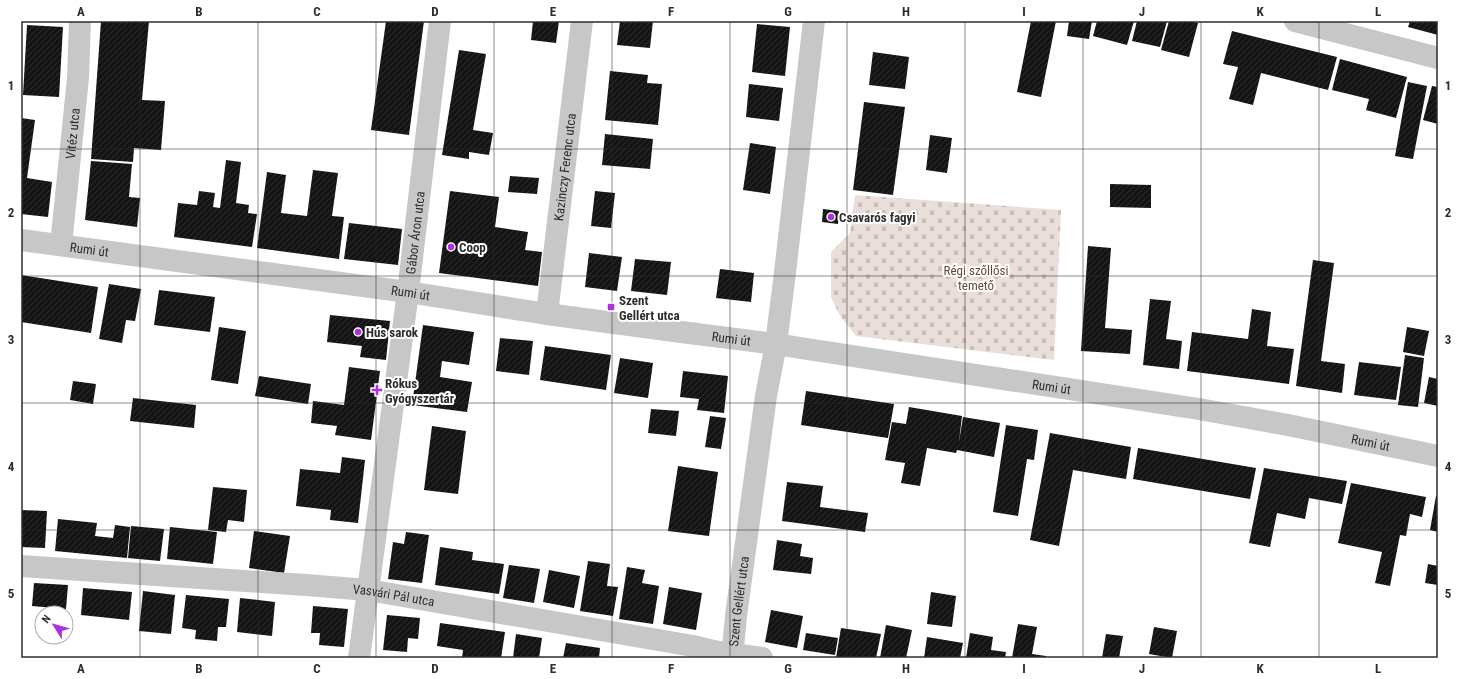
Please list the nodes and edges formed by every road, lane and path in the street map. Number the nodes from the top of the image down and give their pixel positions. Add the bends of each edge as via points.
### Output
1 (80, 21) edge
2 (440, 21) edge
3 (582, 21) edge
4 (814, 21) edge
5 (1295, 21) edge
6 (1438, 58) edge
7 (21, 240) edge
8 (61, 245) junction
9 (408, 292) junction
10 (547, 314) junction
11 (776, 344) junction
12 (1438, 456) edge
13 (21, 566) edge
14 (368, 590) junction
15 (733, 656) edge
16 (359, 658) edge
17 (762, 658) edge

1 - 8 street, Vitéz utca via 78,78
2 - 9 street, Gábor Áron utca
3 - 10 street, Kazinczy Ferenc utca
4 - 11 street, Szent Gellért utca
5 - 6 street
7 - 8 street, Rumi út
8 - 9 street, Rumi út
9 - 10 street, Rumi út
9 - 14 street, Gábor Áron utca
10 - 11 street, Rumi út
11 - 12 street, Rumi út via 1199,409
11 - 15 street, Szent Gellért utca via 766,396 736,616
13 - 14 street, Vasvári Pál utca
14 - 15 street, Vasvári Pál utca
14 - 16 street, Gábor Áron utca
15 - 17 street, Vasvári Pál utca

